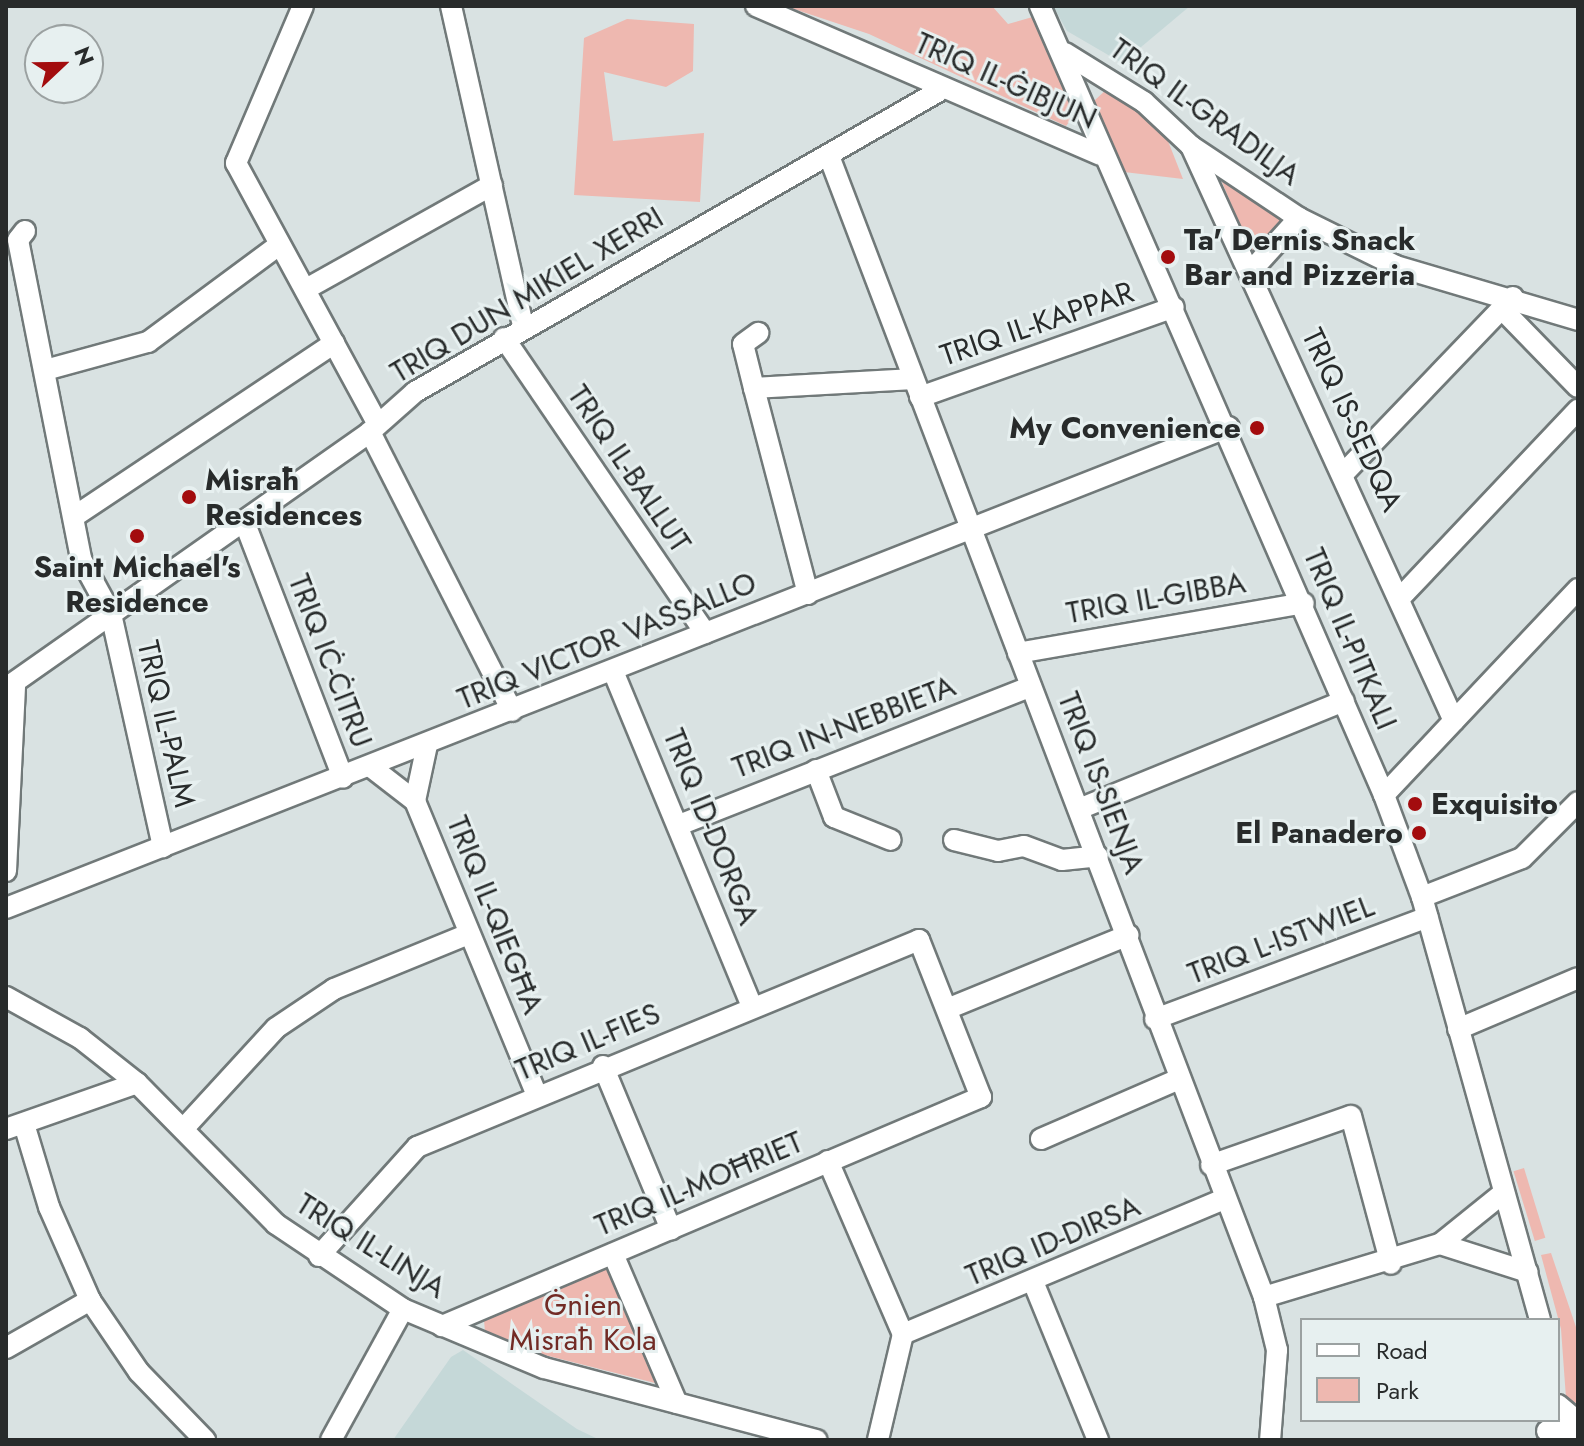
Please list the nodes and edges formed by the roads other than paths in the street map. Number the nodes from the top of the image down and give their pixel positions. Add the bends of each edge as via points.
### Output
1 (303, 6) edge
2 (451, 6) edge
3 (756, 6) edge
4 (1040, 6) edge
5 (1065, 53) junction
6 (939, 91) junction
7 (1191, 146) junction
8 (1100, 155) junction
9 (829, 156) junction
10 (492, 185) junction
11 (1299, 218) junction
12 (25, 231) dead end
13 (279, 245) junction
14 (1250, 272) junction
15 (306, 289) junction
16 (1508, 304) junction
17 (1174, 307) junction
18 (1578, 320) edge
19 (523, 325) junction
20 (758, 333) dead end
21 (504, 338) junction
22 (334, 343) junction
23 (49, 369) junction
24 (1578, 387) edge
25 (754, 388) junction
26 (916, 388) junction
27 (1578, 410) edge
28 (1229, 427) junction
29 (374, 428) junction
30 (1344, 473) junction
31 (78, 514) junction
32 (244, 521) junction
33 (969, 530) junction
34 (1578, 589) edge
35 (808, 594) junction
36 (1400, 598) junction
37 (1304, 603) junction
38 (111, 614) junction
39 (705, 633) junction
40 (1018, 653) junction
41 (613, 671) junction
42 (10, 686) edge
43 (1031, 686) junction
44 (1344, 701) junction
45 (512, 711) junction
46 (1454, 721) junction
47 (427, 745) junction
48 (371, 767) junction
49 (816, 770) junction
50 (343, 778) junction
51 (1384, 795) junction
52 (415, 801) junction
53 (1578, 802) edge
54 (1079, 809) junction
55 (679, 825) junction
56 (891, 840) dead end
57 (954, 840) dead end
58 (163, 847) junction
59 (1098, 856) junction
60 (6, 871) edge
61 (1422, 897) junction
62 (6, 908) edge
63 (1428, 917) junction
64 (469, 934) junction
65 (1128, 935) junction
66 (1578, 978) edge
67 (6, 997) edge
68 (752, 1007) junction
69 (947, 1009) junction
70 (1155, 1019) junction
71 (1458, 1029) junction
72 (603, 1066) junction
73 (1177, 1080) junction
74 (137, 1083) junction
75 (537, 1095) junction
76 (15, 1126) edge
77 (185, 1127) junction
78 (1041, 1139) dead end
79 (828, 1161) junction
80 (1211, 1165) junction
81 (1502, 1194) junction
82 (1224, 1199) junction
83 (671, 1229) junction
84 (1440, 1244) junction
85 (613, 1254) junction
86 (319, 1256) junction
87 (1391, 1264) junction
88 (1528, 1272) junction
89 (1034, 1284) junction
90 (1264, 1297) junction
91 (90, 1300) junction
92 (403, 1309) junction
93 (1540, 1318) edge
94 (442, 1326) junction
95 (903, 1334) junction
96 (6, 1348) edge
97 (677, 1403) junction
98 (1560, 1407) edge
99 (1578, 1422) edge
100 (1578, 1428) edge
101 (1547, 1430) edge
102 (205, 1440) edge
103 (331, 1440) edge
104 (817, 1440) edge
105 (878, 1440) edge
106 (1098, 1440) edge
107 (1270, 1440) edge

1 - 13 street via 236,163
2 - 10 street
3 - 6 street, TRIQ IL-ĠIBJUN via 865,48
4 - 5 street, TRIQ IL-PITKALI
5 - 7 street, TRIQ IL-GRADILJA via 1144,102
5 - 8 street, TRIQ IL-PITKALI
6 - 8 street, TRIQ IL-ĠIBJUN
6 - 9 street, TRIQ DUN MIKIEL XERRI
7 - 11 street, TRIQ IL-GRADILJA
7 - 14 street, TRIQ IS-SEDQA
8 - 17 street, TRIQ IL-PITKALI
9 - 19 street, TRIQ DUN MIKIEL XERRI
9 - 26 street, TRIQ IS-SIENJA
10 - 15 street
10 - 19 street
11 - 14 street
11 - 16 street, TRIQ IL-GRADILJA via 1396,266
12 - 23 street, TRIQ IL-PALM via 18,240
13 - 15 street
13 - 23 street via 148,342
14 - 30 street, TRIQ IS-SEDQA
15 - 22 street
16 - 18 street, TRIQ IL-GRADILJA
16 - 24 street
16 - 30 street
17 - 26 street, TRIQ IL-KAPPAR
17 - 28 street, TRIQ IL-PITKALI
19 - 21 street, TRIQ DUN MIKIEL XERRI
20 - 25 street via 743,344
21 - 29 street, TRIQ DUN MIKIEL XERRI via 415,392
21 - 39 street, TRIQ IL-BALLUT
22 - 29 street
22 - 31 street
23 - 31 street, TRIQ IL-PALM
25 - 26 street, TRIQ IL-KAPPAR
25 - 35 street
26 - 33 street, TRIQ IS-SIENJA
27 - 36 street
28 - 33 street, TRIQ VICTOR VASSALLO
28 - 37 street, TRIQ IL-PITKALI
29 - 32 street, TRIQ DUN MIKIEL XERRI
29 - 45 street
30 - 36 street, TRIQ IS-SEDQA
31 - 38 street, TRIQ IL-PALM via 81,559
32 - 38 street, TRIQ DUN MIKIEL XERRI
32 - 50 street, TRIQ IĊ-ĊITRU
33 - 35 street, TRIQ VICTOR VASSALLO
33 - 40 street, TRIQ IS-SIENJA
34 - 46 street
35 - 39 street, TRIQ VICTOR VASSALLO
36 - 46 street, TRIQ IS-SEDQA
37 - 40 street, TRIQ IL-GIBBA
37 - 44 street, TRIQ IL-PITKALI
38 - 42 street, TRIQ DUN MIKIEL XERRI
38 - 58 street, TRIQ IL-PALM
39 - 41 street, TRIQ VICTOR VASSALLO
40 - 43 street, TRIQ IS-SIENJA
41 - 45 street, TRIQ VICTOR VASSALLO
41 - 55 street, TRIQ ID-DORGA
42 - 60 street
43 - 49 street, TRIQ IN-NEBBIETA
43 - 54 street, TRIQ IS-SIENJA
44 - 51 street, TRIQ IL-PITKALI
44 - 54 street
45 - 47 street, TRIQ VICTOR VASSALLO
46 - 51 street
47 - 48 street, TRIQ VICTOR VASSALLO
47 - 52 street, TRIQ IL-QIEGĦA
48 - 50 street, TRIQ VICTOR VASSALLO
48 - 52 street, TRIQ IL-QIEGĦA
49 - 55 street, TRIQ IN-NEBBIETA
49 - 56 street via 834,817
50 - 58 street, TRIQ VICTOR VASSALLO
51 - 61 street, TRIQ IL-PITKALI
52 - 64 street, TRIQ IL-QIEGĦA
53 - 61 street via 1522,858
54 - 59 street, TRIQ IS-SIENJA
55 - 68 street, TRIQ ID-DORGA
57 - 59 street via 998,851 1024,846 1062,860
58 - 62 street, TRIQ VICTOR VASSALLO
59 - 65 street, TRIQ IS-SIENJA
61 - 63 street, TRIQ IL-PITKALI
63 - 70 street, TRIQ L-ISTWIEL
63 - 71 street, TRIQ IL-PITKALI
64 - 75 street, TRIQ IL-QIEGĦA
64 - 77 street via 322,997 276,1028
65 - 69 street
65 - 70 street, TRIQ IS-SIENJA
66 - 71 street
67 - 74 street, TRIQ IL-LINJA via 80,1038
68 - 69 street, TRIQ IL-FIES via 919,940
68 - 72 street, TRIQ IL-FIES
69 - 79 street, TRIQ IL-MOĦRIET via 981,1097
70 - 73 street, TRIQ IS-SIENJA
71 - 81 street, TRIQ IL-PITKALI
72 - 75 street, TRIQ IL-FIES
72 - 83 street
73 - 78 street
73 - 80 street, TRIQ IS-SIENJA
74 - 76 street
74 - 77 street, TRIQ IL-LINJA
75 - 86 street, TRIQ IL-FIES via 417,1147
76 - 91 street
77 - 86 street, TRIQ IL-LINJA via 276,1224
79 - 83 street, TRIQ IL-MOĦRIET
79 - 95 street
80 - 82 street, TRIQ IS-SIENJA
80 - 87 street via 1351,1116
81 - 84 street
81 - 88 street, TRIQ IL-PITKALI
82 - 89 street, TRIQ ID-DIRSA
82 - 90 street, TRIQ IS-SIENJA
83 - 85 street, TRIQ IL-MOĦRIET
84 - 87 street
84 - 88 street
85 - 94 street, TRIQ IL-MOĦRIET
85 - 97 street
86 - 92 street, TRIQ IL-LINJA
87 - 90 street
88 - 93 street, TRIQ IL-PITKALI
89 - 95 street, TRIQ ID-DIRSA
89 - 106 street
90 - 107 street, TRIQ IS-SIENJA via 1277,1350
91 - 96 street
91 - 102 street via 139,1372
92 - 94 street, TRIQ IL-LINJA
92 - 103 street
94 - 97 street, TRIQ IL-LINJA via 544,1368
95 - 105 street
97 - 104 street, TRIQ IL-LINJA
98 - 99 street
100 - 101 street

